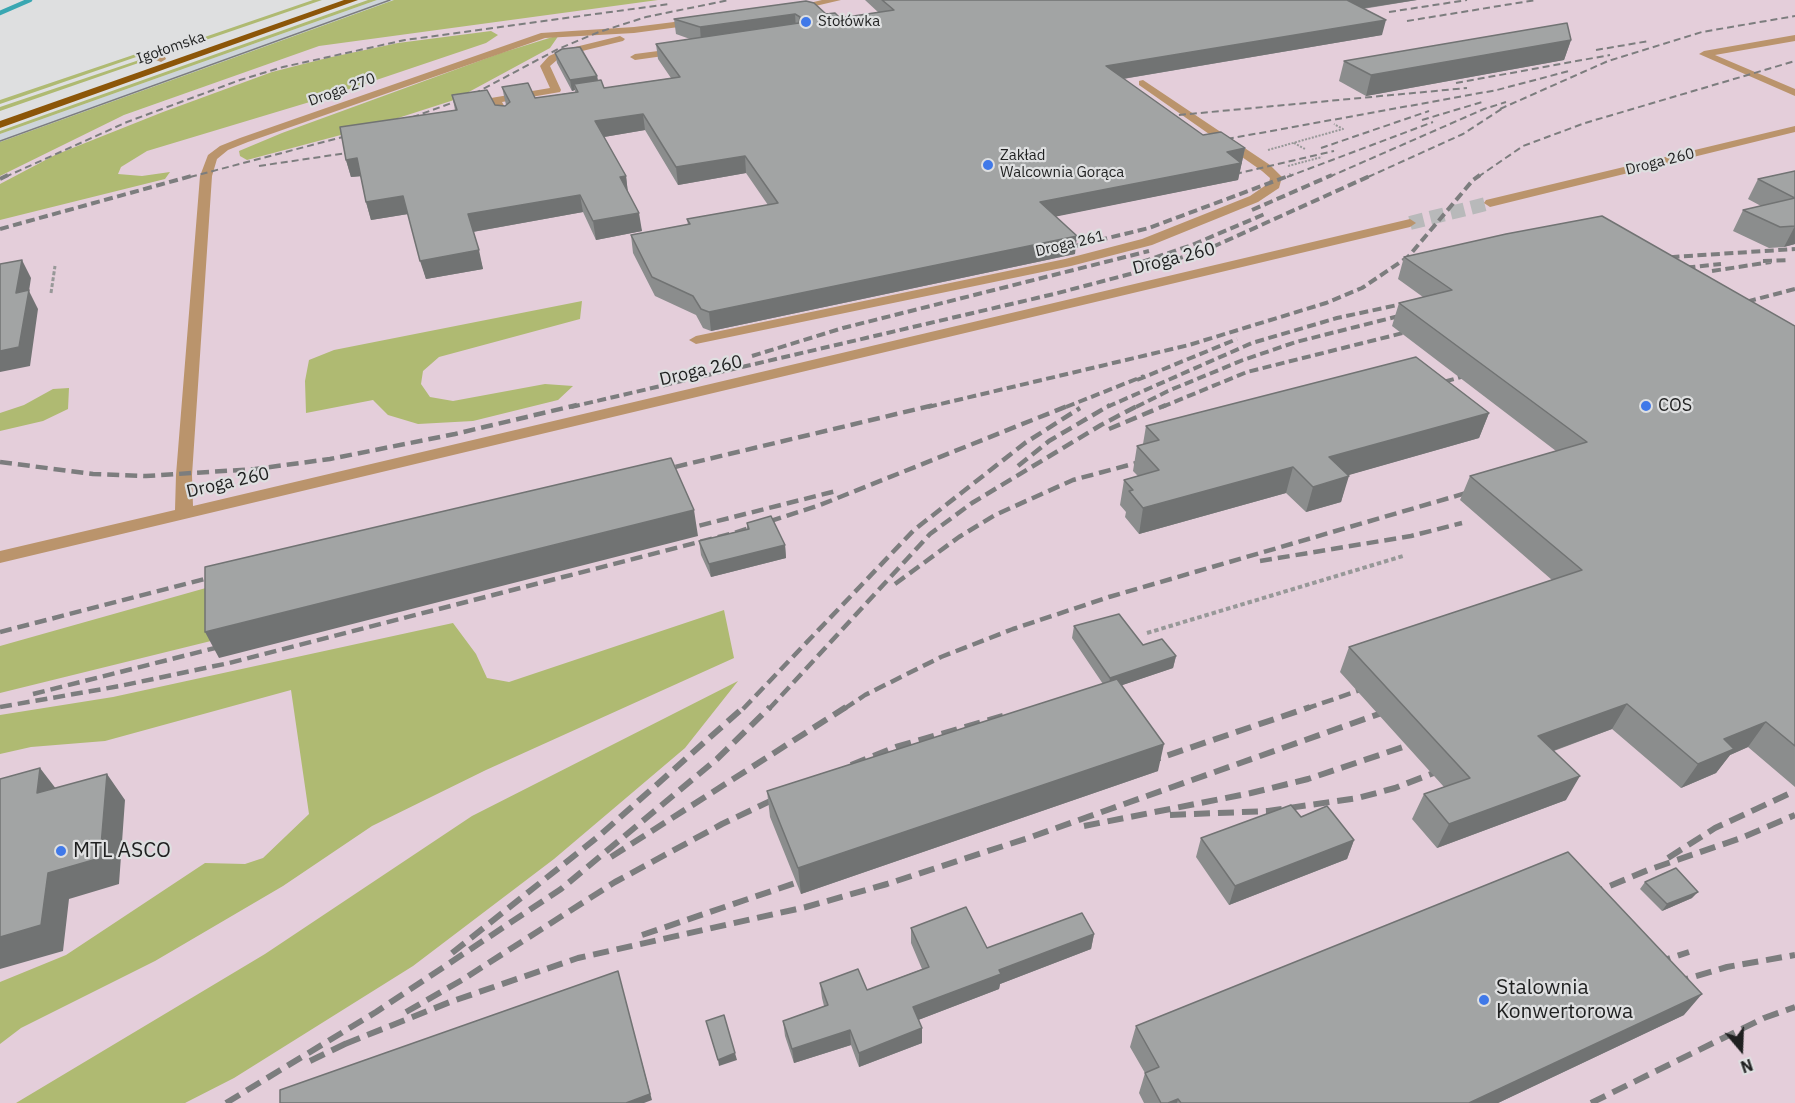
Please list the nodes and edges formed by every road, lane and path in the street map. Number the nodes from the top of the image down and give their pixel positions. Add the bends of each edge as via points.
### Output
1 (332, 0) edge
2 (353, 0) edge
3 (836, 0) edge
4 (787, 9) edge
5 (708, 20) edge
6 (624, 38) dead end
7 (1795, 38) edge
8 (690, 49) edge
9 (149, 54) dead end
10 (635, 57) dead end
11 (161, 59) junction
12 (1143, 83) dead end
13 (1795, 93) edge
14 (533, 94) junction
15 (560, 99) edge
16 (0, 115) edge
17 (505, 118) edge
18 (0, 124) edge
19 (1334, 124) dead end
20 (1795, 129) edge
21 (1293, 143) junction
22 (1305, 149) dead end
23 (1247, 156) junction
24 (1322, 157) dead end
25 (1269, 171) junction
26 (1490, 203) tunnel mouth
27 (1410, 223) tunnel mouth
28 (55, 266) dead end
29 (51, 293) dead end
30 (696, 340) dead end
31 (184, 514) junction
32 (1403, 556) dead end
33 (0, 557) edge
34 (1147, 633) dead end

1 - 11 main road, Igołomska
2 - 18 main road, Igołomska
3 - 4 lane
5 - 31 lane, Droga 270 via 634,30 544,35 244,140 212,157 206,176
6 - 14 lane via 554,58 545,66 556,90
7 - 13 lane via 1704,54
8 - 10 lane
9 - 11 lane
11 - 16 main road, Igołomska
12 - 23 lane
14 - 15 lane
14 - 17 lane via 494,96
19 - 21 path via 1343,129
20 - 26 lane, Droga 260
21 - 22 path
21 - 23 path
23 - 25 lane
24 - 25 path
25 - 30 lane, Droga 261 via 1276,177 1275,185 1254,199 1147,242 1066,263
27 - 31 lane, Droga 260
28 - 29 path
31 - 33 lane, Droga 260
32 - 34 path

